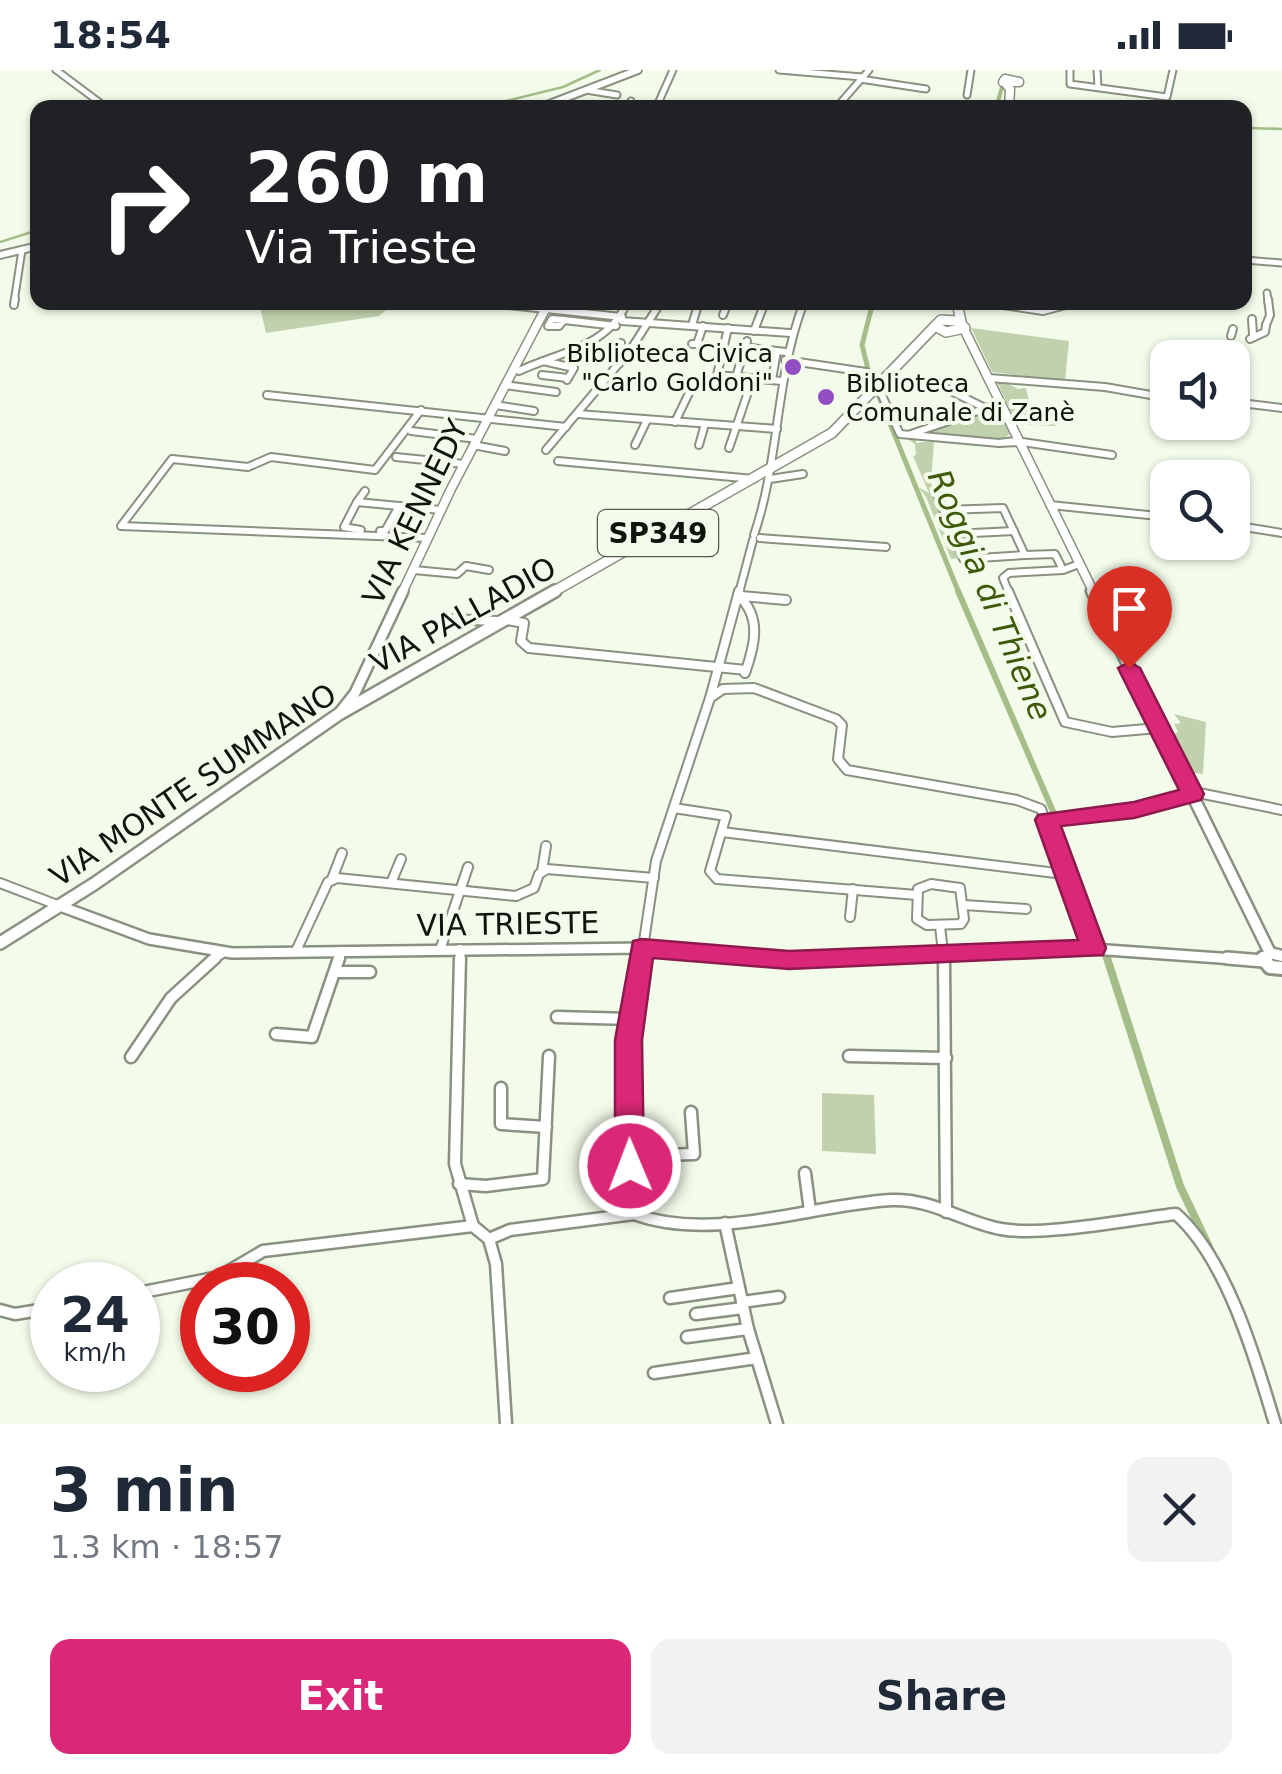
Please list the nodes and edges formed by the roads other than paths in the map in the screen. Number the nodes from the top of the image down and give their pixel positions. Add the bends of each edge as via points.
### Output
1 (53, 70) edge
2 (638, 70) edge
3 (674, 70) edge
4 (784, 70) edge
5 (870, 70) edge
6 (972, 70) edge
7 (1070, 70) edge
8 (1096, 70) edge
9 (1174, 70) edge
10 (840, 73) edge
11 (861, 78) junction
12 (1098, 87) junction
13 (926, 89) dead end
14 (586, 90) junction
15 (617, 94) dead end
16 (967, 94) dead end
17 (96, 100) edge
18 (559, 100) edge
19 (660, 100) edge
20 (843, 100) edge
21 (30, 248) edge
22 (22, 250) junction
23 (0, 255) edge
24 (1252, 261) edge
25 (1282, 263) edge
26 (1268, 299) dead end
27 (14, 305) dead end
28 (548, 310) edge
29 (571, 310) edge
30 (625, 310) edge
31 (655, 310) edge
32 (697, 310) edge
33 (724, 310) edge
34 (762, 310) edge
35 (801, 310) edge
36 (723, 315) dead end
37 (954, 315) edge
38 (623, 319) junction
39 (1252, 319) dead end
40 (648, 321) junction
41 (546, 323) junction
42 (666, 323) junction
43 (692, 326) junction
44 (703, 326) junction
45 (728, 328) junction
46 (662, 331) dead end
47 (754, 331) junction
48 (948, 332) junction
49 (790, 333) junction
50 (924, 338) junction
51 (621, 343) dead end
52 (692, 344) dead end
53 (777, 351) junction
54 (785, 356) junction
55 (538, 361) junction
56 (619, 364) junction
57 (519, 365) junction
58 (542, 375) dead end
59 (736, 378) junction
60 (989, 378) junction
61 (772, 380) junction
62 (782, 381) junction
63 (506, 385) junction
64 (880, 387) junction
65 (945, 388) dead end
66 (690, 391) dead end
67 (556, 392) dead end
68 (748, 392) dead end
69 (267, 395) dead end
70 (1150, 395) edge
71 (1001, 403) junction
72 (1250, 404) edge
73 (495, 405) junction
74 (986, 408) junction
75 (1282, 408) edge
76 (421, 410) junction
77 (534, 410) dead end
78 (578, 414) junction
79 (488, 418) junction
80 (647, 420) junction
81 (675, 422) junction
82 (706, 424) junction
83 (736, 426) junction
84 (566, 427) junction
85 (777, 428) junction
86 (410, 432) dead end
87 (908, 434) junction
88 (475, 442) junction
89 (1013, 443) junction
90 (635, 445) dead end
91 (698, 445) dead end
92 (728, 448) dead end
93 (505, 450) dead end
94 (546, 450) dead end
95 (1112, 455) dead end
96 (396, 456) dead end
97 (558, 460) dead end
98 (464, 464) junction
99 (771, 474) junction
100 (803, 474) dead end
101 (754, 479) junction
102 (364, 491) dead end
103 (936, 494) dead end
104 (357, 502) junction
105 (1050, 505) junction
106 (398, 506) junction
107 (441, 510) junction
108 (944, 510) junction
109 (1150, 515) edge
110 (1250, 528) edge
111 (1014, 531) junction
112 (1282, 533) edge
113 (953, 534) junction
114 (428, 538) junction
115 (756, 538) junction
116 (886, 547) dead end
117 (1025, 555) junction
118 (993, 557) junction
119 (1062, 568) junction
120 (1081, 569) junction
121 (414, 570) junction
122 (489, 570) dead end
123 (1004, 575) junction
124 (739, 595) junction
125 (786, 600) dead end
126 (448, 618) dead end
127 (504, 620) junction
128 (716, 666) junction
129 (746, 670) junction
130 (742, 682) junction
131 (363, 690) junction
132 (710, 698) junction
133 (1158, 728) junction
134 (1142, 734) junction
135 (1165, 742) junction
136 (1192, 794) junction
137 (674, 808) junction
138 (1282, 810) edge
139 (1047, 820) junction
140 (722, 832) junction
141 (546, 846) dead end
142 (342, 853) dead end
143 (400, 858) dead end
144 (941, 860) junction
145 (468, 867) dead end
146 (542, 871) junction
147 (1064, 874) junction
148 (654, 878) junction
149 (332, 880) junction
150 (0, 883) edge
151 (391, 883) junction
152 (940, 885) junction
153 (853, 889) junction
154 (460, 890) junction
155 (917, 895) junction
156 (964, 905) junction
157 (60, 906) junction
158 (1026, 908) dead end
159 (850, 917) dead end
160 (940, 926) junction
161 (0, 943) edge
162 (642, 948) junction
163 (1094, 948) junction
164 (460, 949) junction
165 (440, 950) junction
166 (296, 951) junction
167 (341, 951) junction
168 (224, 952) junction
169 (944, 953) junction
170 (1276, 964) edge
171 (336, 972) junction
172 (370, 972) dead end
173 (557, 1017) dead end
174 (631, 1019) junction
175 (276, 1034) dead end
176 (131, 1056) dead end
177 (549, 1056) dead end
178 (849, 1056) dead end
179 (946, 1058) junction
180 (501, 1088) dead end
181 (691, 1112) dead end
182 (546, 1127) junction
183 (630, 1156) junction
184 (805, 1172) dead end
185 (459, 1184) junction
186 (810, 1211) junction
187 (634, 1214) junction
188 (950, 1214) junction
189 (724, 1223) junction
190 (472, 1226) junction
191 (489, 1239) junction
192 (739, 1288) junction
193 (160, 1289) edge
194 (779, 1297) dead end
195 (670, 1298) dead end
196 (742, 1305) junction
197 (0, 1310) edge
198 (30, 1312) edge
199 (696, 1314) dead end
200 (748, 1328) junction
201 (686, 1337) dead end
202 (756, 1358) junction
203 (654, 1374) dead end
204 (506, 1424) edge
205 (777, 1424) edge
206 (1275, 1424) edge

1 - 17 street
2 - 14 main road
3 - 19 street
4 - 10 street
5 - 11 street
6 - 16 street
7 - 12 street via 1070,84
8 - 12 street
9 - 12 street via 1169,97
10 - 11 street
11 - 13 street
11 - 20 street
14 - 15 street
14 - 18 main road
21 - 22 main road
22 - 23 main road
22 - 27 street
24 - 25 street
26 - 39 street via 1265,332 1252,337
28 - 41 street, VIA KENNEDY
29 - 38 street
30 - 38 street
31 - 40 street
32 - 43 street
33 - 36 street
34 - 47 street
35 - 49 street
37 - 48 main road
37 - 48 main road
37 - 50 main road, SP349
37 - 60 main road
38 - 40 street
38 - 41 street
38 - 55 street via 599,338
40 - 42 street
40 - 56 street
41 - 57 street, VIA KENNEDY
42 - 43 street
42 - 46 street
43 - 44 street
44 - 45 street
44 - 52 street
45 - 47 street
45 - 59 street via 715,373
47 - 49 street
48 - 50 main road
49 - 54 street
50 - 64 main road, VIA PALLADIO / SP349
51 - 56 street via 614,362
53 - 54 street
53 - 59 street via 745,344
53 - 61 street
54 - 62 street
54 - 64 street via 869,374
55 - 57 street
55 - 58 street via 574,368 567,379
56 - 78 street
57 - 63 street, VIA KENNEDY
59 - 61 street
60 - 70 street
60 - 71 main road
61 - 62 street
62 - 85 street
63 - 67 street
63 - 73 street, VIA KENNEDY
64 - 87 street via 898,433
64 - 99 main road, VIA PALLADIO / SP349 via 832,433
65 - 74 street
66 - 81 street
68 - 83 street
69 - 76 street
71 - 74 street
71 - 89 main road
72 - 75 street
73 - 77 street
73 - 79 street, VIA KENNEDY
74 - 87 street
76 - 79 street
76 - 114 street via 380,468 368,471 271,456 248,466 172,459 122,526
78 - 80 street
78 - 84 street
79 - 84 street
79 - 88 street, VIA KENNEDY
80 - 81 street
80 - 90 street
81 - 82 street
82 - 83 street
82 - 91 street
83 - 85 street
83 - 92 street
84 - 94 street
85 - 99 street
86 - 88 street
87 - 89 street
88 - 93 street
88 - 98 street, VIA KENNEDY
89 - 95 street
89 - 105 main road
96 - 98 street
97 - 101 street
98 - 107 street, VIA KENNEDY
99 - 100 street
99 - 101 main road, VIA PALLADIO / SP349
99 - 115 street
101 - 127 main road, VIA PALLADIO / SP349
102 - 104 street
103 - 108 street
104 - 106 street
104 - 106 street via 344,527 385,531
105 - 109 street
105 - 120 main road
106 - 107 street
107 - 114 street, VIA KENNEDY
108 - 111 street via 1004,508
108 - 113 street
110 - 112 street
111 - 113 street
111 - 117 street
113 - 118 street via 963,559
114 - 121 street, VIA KENNEDY
115 - 116 street
115 - 124 street
117 - 118 street
117 - 119 street via 1055,554
118 - 123 street
119 - 120 street
119 - 123 street
120 - 133 main road
121 - 122 street
121 - 131 street, VIA KENNEDY
123 - 134 street via 1065,722
124 - 125 street
124 - 128 street
124 - 129 street via 756,622
126 - 127 street
127 - 128 street via 524,623 521,642 529,648
127 - 131 main road, VIA PALLADIO / SP349 via 386,687
128 - 129 street
128 - 132 street
129 - 130 street
130 - 132 street
130 - 139 street via 841,722 841,768 1026,802
131 - 157 main road, VIA MONTE SUMMANO / SP349 via 338,714
132 - 137 street
133 - 134 street
133 - 135 main road
134 - 135 street
135 - 136 main road
136 - 138 street
136 - 139 street via 1134,810
136 - 170 main road
137 - 140 street via 726,816
137 - 148 street
139 - 147 street
140 - 144 street
140 - 153 street via 708,878
141 - 146 street
142 - 149 street
143 - 151 street
144 - 147 street
144 - 152 street
145 - 154 street
146 - 148 street
146 - 154 street via 526,893
147 - 163 street
148 - 162 street
149 - 151 street
149 - 166 street
150 - 157 street
151 - 154 street
152 - 155 street via 922,885
152 - 156 street via 960,888
153 - 155 street
153 - 159 street
154 - 165 street
155 - 160 street via 916,919
156 - 158 street
156 - 160 street via 960,924
157 - 161 main road, VIA MONTE SUMMANO / SP349
157 - 168 street, VIA TRIESTE via 149,940
160 - 169 street
162 - 164 street, VIA TRIESTE
162 - 169 street, VIA TRIESTE via 789,960
162 - 174 street
163 - 169 street, VIA TRIESTE
163 - 170 street, VIA TRIESTE
164 - 165 street, VIA TRIESTE
164 - 185 street via 454,1119
165 - 167 street, VIA TRIESTE
166 - 167 street, VIA TRIESTE
166 - 168 street, VIA TRIESTE
167 - 171 street
168 - 176 street via 170,994
169 - 179 street
171 - 172 street
171 - 175 street via 312,1037
173 - 174 street
174 - 183 street
177 - 182 street
178 - 179 street
179 - 188 street
180 - 182 street via 501,1124
181 - 183 street via 694,1154
182 - 185 street via 543,1179
183 - 187 street via 628,1204
184 - 186 street
185 - 190 street
186 - 188 street via 910,1200
186 - 189 street
187 - 189 street
187 - 191 street via 510,1230
188 - 206 street via 1018,1231 1176,1214 1197,1230
189 - 192 street
190 - 191 street
190 - 193 street via 263,1251 219,1277
191 - 204 street
192 - 195 street
192 - 196 street
194 - 196 street
196 - 199 street
196 - 200 street
197 - 198 street
200 - 201 street
200 - 202 street
202 - 203 street
202 - 205 street

